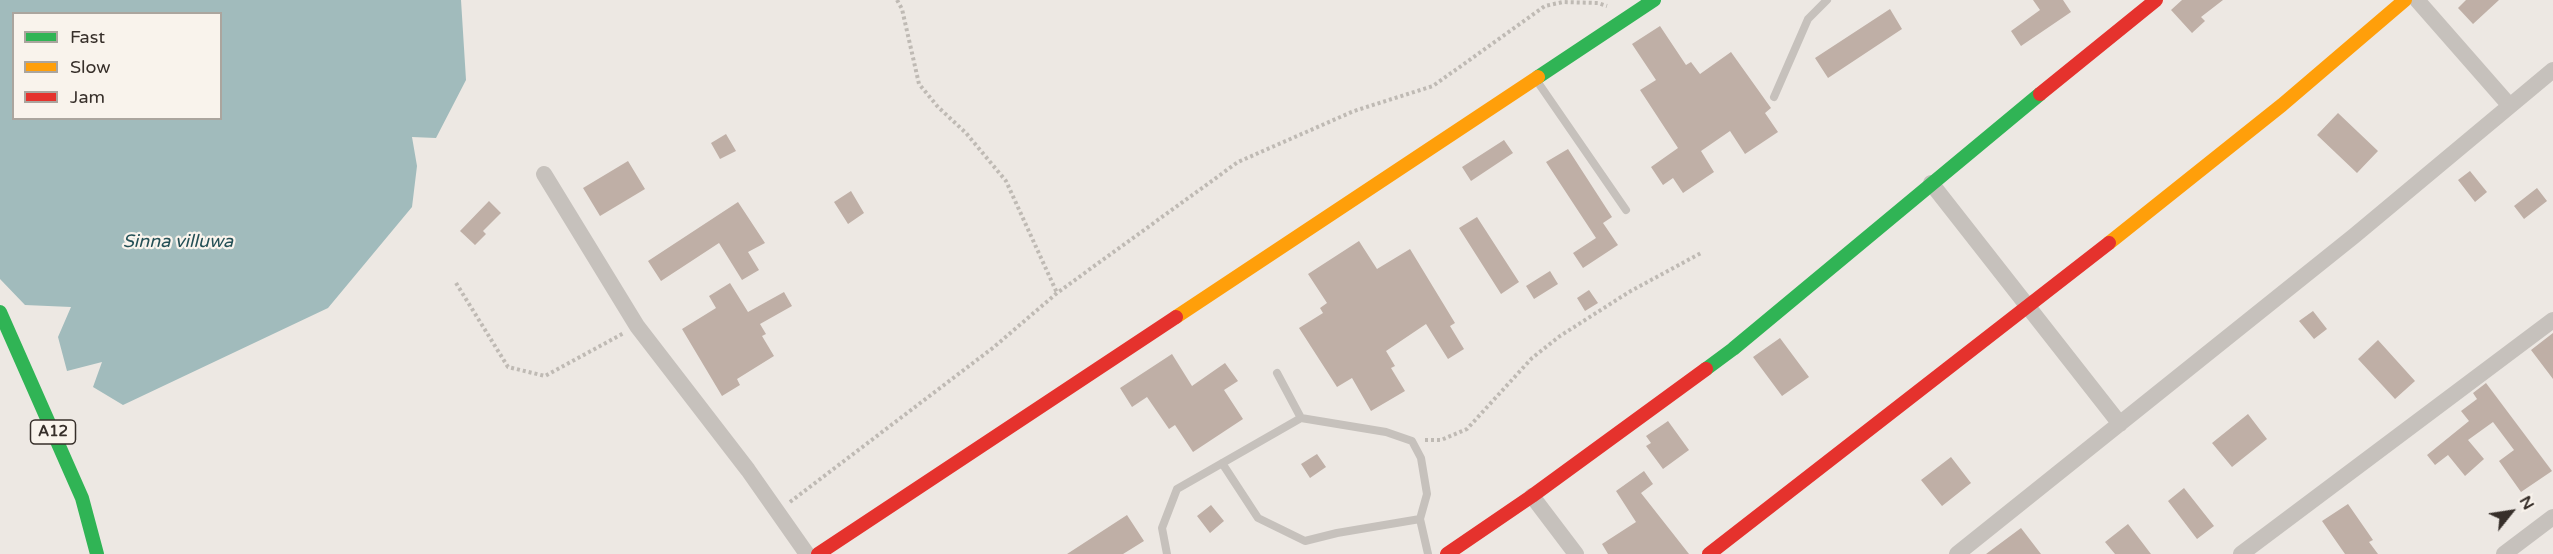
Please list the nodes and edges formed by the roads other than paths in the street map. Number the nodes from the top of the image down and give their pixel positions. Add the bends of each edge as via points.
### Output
1 (1654, 0) edge
2 (1827, 0) edge
3 (2156, 0) edge
4 (2405, 0) edge
5 (2417, 0) edge
6 (2553, 70) edge
7 (1535, 78) junction
8 (1774, 97) dead end
9 (2510, 106) junction
10 (544, 174) dead end
11 (1931, 183) junction
12 (1626, 210) dead end
13 (2028, 308) junction
14 (0, 312) edge
15 (2553, 320) edge
16 (13, 341) junction
17 (0, 355) edge
18 (1277, 373) dead end
19 (1301, 418) junction
20 (2120, 424) junction
21 (1222, 463) junction
22 (1532, 496) junction
23 (2553, 517) edge
24 (1420, 519) junction
25 (96, 554) edge
26 (807, 554) edge
27 (818, 554) edge
28 (1167, 554) edge
29 (1428, 554) edge
30 (1447, 554) edge
31 (1576, 554) edge
32 (1709, 554) edge
33 (1957, 554) edge
34 (2241, 554) edge
35 (2504, 554) edge

1 - 7 main road
2 - 8 lane via 1808,19
3 - 11 main road
4 - 13 main road via 2282,105
5 - 9 street
6 - 9 street
7 - 12 lane
7 - 27 main road
9 - 20 street
10 - 26 street via 638,326
11 - 13 street
11 - 22 main road via 1733,349
13 - 20 street
13 - 32 main road
14 - 16 main road, A12
15 - 34 street
16 - 17 street
16 - 25 main road, A12 via 82,498
18 - 19 lane
19 - 21 lane
19 - 24 lane via 1386,432 1412,441 1421,458 1427,494
20 - 33 street
21 - 24 lane via 1258,518 1305,541
21 - 28 lane via 1177,489 1162,528
22 - 30 main road
22 - 31 street
23 - 35 street
24 - 29 lane

